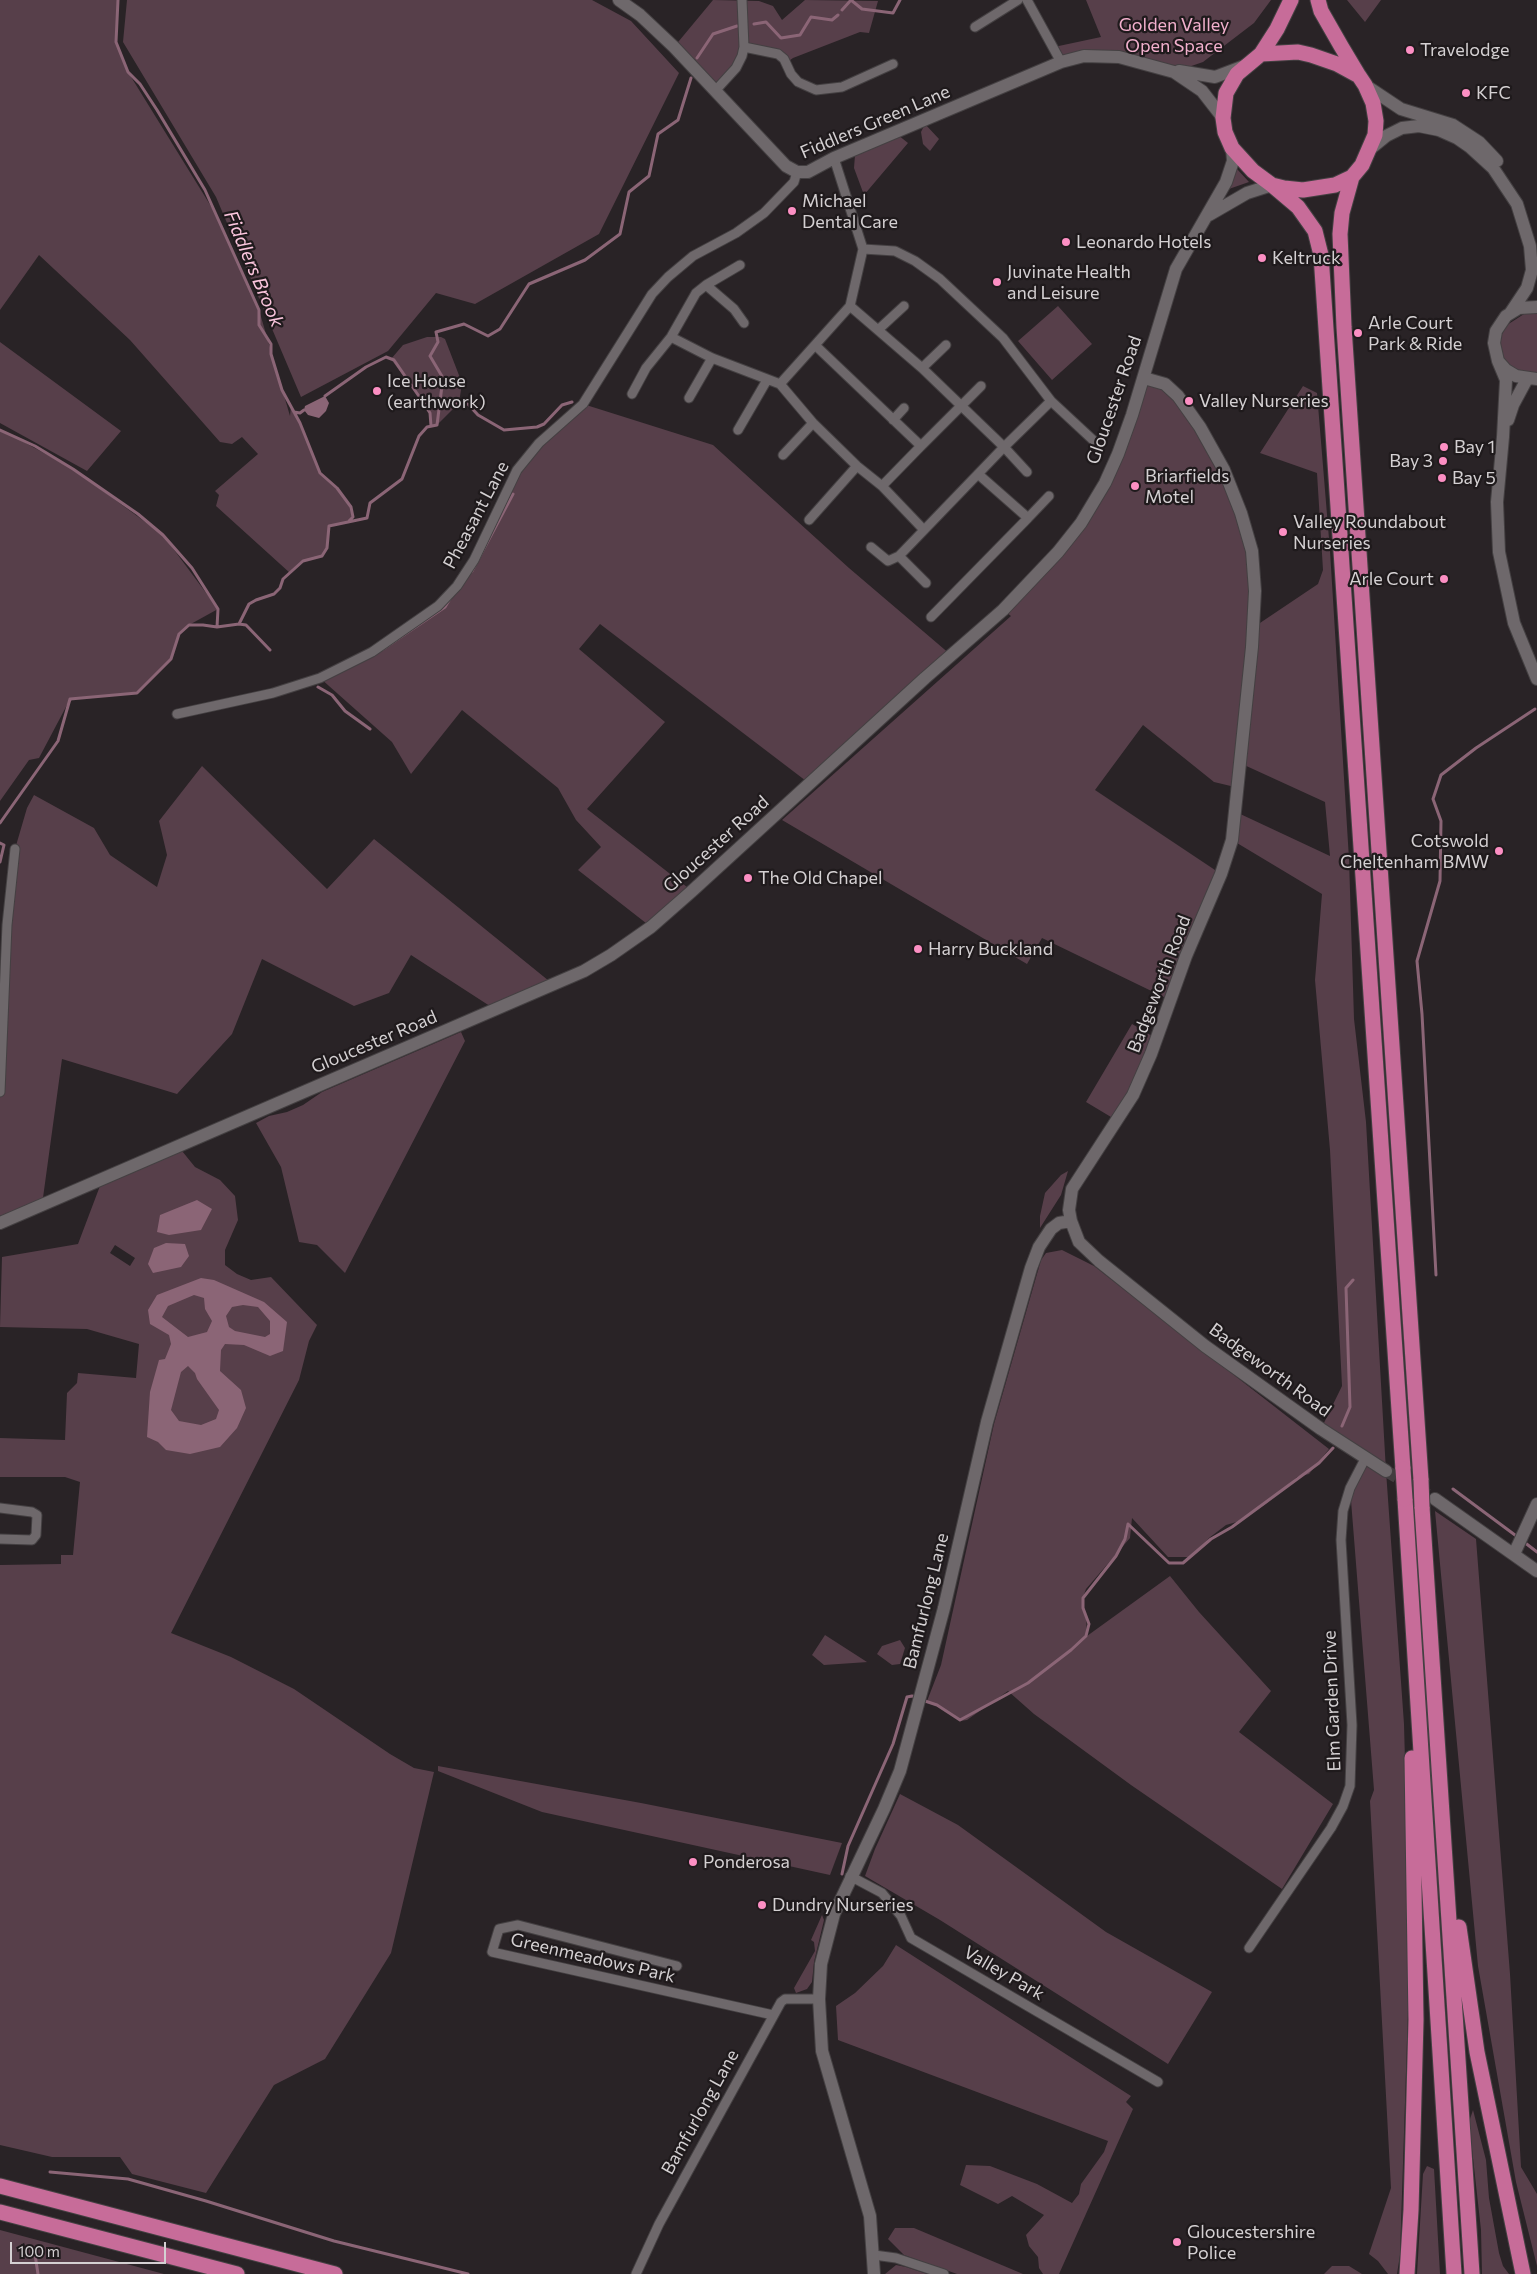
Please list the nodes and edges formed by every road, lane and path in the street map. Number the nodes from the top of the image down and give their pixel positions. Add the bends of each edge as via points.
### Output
1 (619, 0) edge
2 (742, 0) edge
3 (1018, 0) edge
4 (1027, 0) edge
5 (1291, 0) edge
6 (1318, 0) edge
7 (975, 27) dead end
8 (744, 47) junction
9 (1261, 54) junction
10 (1061, 62) junction
11 (893, 64) dead end
12 (1248, 64) junction
13 (1174, 72) junction
14 (1362, 81) junction
15 (716, 91) junction
16 (1223, 118) junction
17 (1232, 148) junction
18 (1370, 149) junction
19 (834, 158) junction
20 (797, 172) junction
21 (1352, 177) junction
22 (1272, 185) junction
23 (1206, 216) junction
24 (863, 249) junction
25 (1537, 252) edge
26 (740, 265) dead end
27 (706, 285) junction
28 (850, 306) junction
29 (904, 306) dead end
30 (1537, 307) edge
31 (1511, 312) junction
32 (744, 323) dead end
33 (879, 329) junction
34 (670, 337) junction
35 (946, 345) dead end
36 (816, 346) junction
37 (712, 358) junction
38 (1498, 361) junction
39 (922, 368) junction
40 (1144, 378) junction
41 (1532, 379) edge
42 (767, 380) junction
43 (780, 384) junction
44 (981, 386) dead end
45 (632, 394) dead end
46 (689, 398) dead end
47 (1051, 401) junction
48 (960, 406) junction
49 (904, 408) dead end
50 (894, 420) junction
51 (813, 423) junction
52 (738, 430) dead end
53 (1504, 437) junction
54 (1093, 440) dead end
55 (921, 446) junction
56 (1004, 447) junction
57 (783, 455) dead end
58 (857, 466) junction
59 (1027, 472) dead end
60 (978, 474) junction
61 (882, 486) junction
62 (1049, 496) dead end
63 (1028, 518) junction
64 (809, 520) dead end
65 (924, 530) junction
66 (871, 547) dead end
67 (899, 556) junction
68 (926, 583) dead end
69 (931, 617) dead end
70 (1537, 679) edge
71 (177, 714) dead end
72 (15, 848) dead end
73 (0, 1092) edge
74 (1071, 1221) junction
75 (0, 1223) edge
76 (1366, 1457) junction
77 (1386, 1471) tunnel mouth
78 (1429, 1503) junction
79 (1537, 1504) edge
80 (0, 1508) edge
81 (0, 1539) edge
82 (1514, 1554) junction
83 (1537, 1571) edge
84 (1412, 1610) junction
85 (1441, 1791) junction
86 (850, 1876) junction
87 (1249, 1948) dead end
88 (677, 1966) dead end
89 (819, 1999) junction
90 (773, 2014) junction
91 (1158, 2082) dead end
92 (0, 2186) edge
93 (0, 2212) edge
94 (874, 2255) junction
95 (237, 2274) edge
96 (335, 2274) edge
97 (636, 2274) edge
98 (874, 2274) edge
99 (944, 2274) edge
100 (1407, 2274) edge
101 (1454, 2274) edge
102 (1472, 2274) edge
103 (1523, 2274) edge

1 - 15 street, Fiddlers Green Lane via 640,15
2 - 8 street
3 - 7 street
4 - 10 street
5 - 9 highway via 1278,29
6 - 14 highway via 1321,11
8 - 11 street via 778,54 798,82 816,90 849,85
8 - 15 street via 740,62
9 - 12 highway
9 - 14 highway via 1298,52 1311,55 1337,64
10 - 13 street, Fiddlers Green Lane via 1084,56 1119,57
10 - 19 street, Fiddlers Green Lane
12 - 13 street, Fiddlers Green Lane via 1215,76
12 - 16 highway via 1237,74 1226,93
13 - 16 street, Fiddlers Green Lane via 1202,91
14 - 18 highway via 1376,121
14 - 25 street via 1401,109 1453,126 1479,142 1520,194 1531,219
15 - 20 street, Fiddlers Green Lane via 786,166
16 - 17 highway
17 - 22 highway via 1253,171
17 - 23 street, Gloucester Road via 1233,161 1226,182
18 - 21 highway
18 - 31 street via 1402,128 1419,126 1457,138 1493,168 1517,204 1530,246 1532,270 1527,288
19 - 20 street, Fiddlers Green Lane via 808,172
19 - 24 street
20 - 71 street, Pheasant Lane via 794,182 764,213 736,233 693,256 652,294 584,404 539,444 517,470 474,560 457,586 438,606 372,652 320,678 273,693
21 - 22 highway via 1335,185 1303,190
21 - 78 highway, bridge via 1342,212 1340,234 1343,318 1420,1480
22 - 23 street via 1247,193
22 - 84 highway, bridge via 1298,207 1315,232 1321,255
23 - 40 street, Gloucester Road via 1176,269
24 - 28 street
24 - 47 street via 895,251 928,269 1003,338
26 - 27 street
27 - 32 street
27 - 34 street via 696,293
28 - 33 street
28 - 36 street
29 - 33 street
30 - 31 street
31 - 38 street via 1496,331 1494,343
33 - 39 street
34 - 37 street
34 - 45 street via 646,368
35 - 39 street
36 - 43 street
36 - 50 street
37 - 42 street
37 - 46 street
38 - 41 street via 1516,376
38 - 53 street via 1506,380
39 - 48 street
40 - 74 street, Badgeworth Road via 1165,384 1183,403 1224,470 1241,513 1252,551 1256,591 1250,667 1232,840 1133,1095 1072,1189 1068,1210
40 - 75 street, Gloucester Road via 1105,483 1081,523 1058,552 1003,610 651,927 611,956 550,987
41 - 53 street via 1513,405
42 - 43 street
42 - 52 street
43 - 51 street
44 - 48 street
47 - 54 street
47 - 56 street
48 - 55 street
48 - 56 street
49 - 50 street
50 - 55 street
51 - 57 street
51 - 58 street
53 - 70 street via 1497,492 1499,552 1514,623
55 - 61 street
56 - 59 street
56 - 60 street
58 - 61 street
58 - 64 street
60 - 63 street
60 - 65 street
61 - 65 street
62 - 63 street
63 - 69 street
65 - 67 street
66 - 67 street via 888,561
67 - 68 street
72 - 73 street via 7,925
74 - 76 street, Badgeworth Road via 1079,1242 1099,1262 1205,1346
74 - 86 street, Bamfurlong Lane via 1059,1222 1051,1229 1031,1268 987,1422 944,1608 900,1771
76 - 77 street, Badgeworth Road
76 - 87 street, Elm Garden Drive via 1350,1488 1343,1511 1341,1540 1352,1726 1350,1786 1331,1828
78 - 82 street
78 - 85 highway
79 - 82 street
80 - 81 street via 37,1515 36,1535 32,1540
82 - 83 street
84 - 100 highway via 1416,2020
84 - 101 highway
85 - 102 highway
85 - 103 highway via 1477,2052
86 - 89 street, Bamfurlong Lane via 834,1914 821,1964
86 - 91 street, Valley Park via 882,1893 900,1916 911,1938
88 - 90 street, Greenmeadows Park via 518,1925 499,1929 492,1952
89 - 90 street, Bamfurlong Lane via 785,1999
89 - 94 street, Bamfurlong Lane via 822,2051 866,2200
90 - 97 street, Bamfurlong Lane via 659,2224
92 - 96 highway
93 - 95 highway
94 - 98 street, Bamfurlong Lane
94 - 99 street via 896,2258

